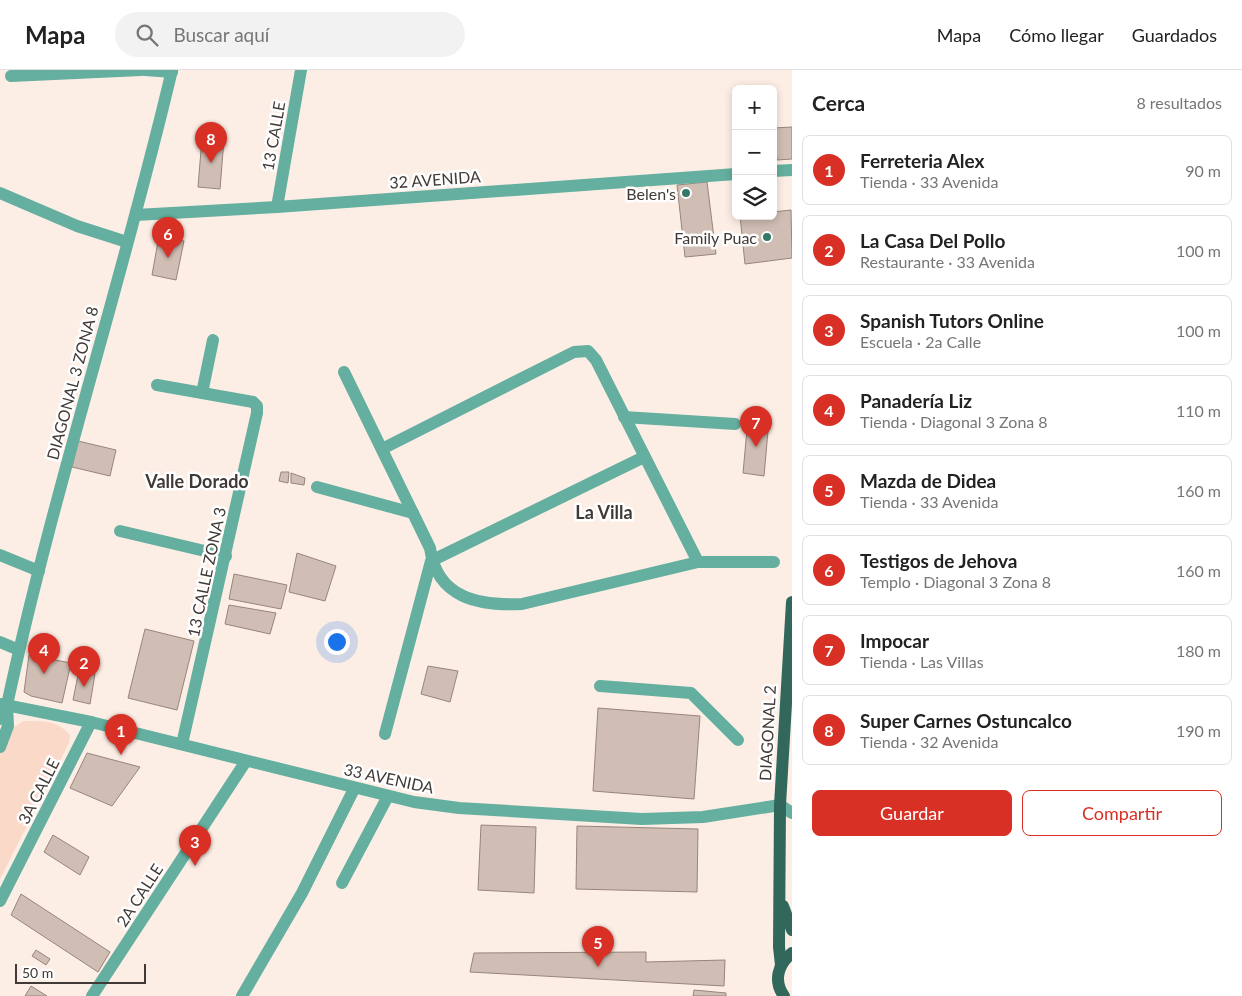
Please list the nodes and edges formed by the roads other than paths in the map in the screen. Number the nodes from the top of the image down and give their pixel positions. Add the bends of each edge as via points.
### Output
1 (141, 70) edge
2 (145, 70) edge
3 (301, 70) edge
4 (172, 71) edge
5 (11, 76) dead end
6 (792, 170) edge
7 (777, 171) edge
8 (732, 174) edge
9 (0, 193) edge
10 (277, 207) junction
11 (136, 215) junction
12 (127, 242) junction
13 (213, 340) dead end
14 (344, 372) dead end
15 (157, 385) dead end
16 (202, 393) junction
17 (624, 417) junction
18 (735, 424) dead end
19 (382, 449) junction
20 (644, 457) junction
21 (317, 487) dead end
22 (412, 513) junction
23 (120, 531) dead end
24 (0, 555) edge
25 (226, 556) junction
26 (431, 562) junction
27 (698, 562) junction
28 (774, 562) dead end
29 (39, 571) junction
30 (792, 606) edge
31 (791, 636) edge
32 (0, 642) edge
33 (19, 650) junction
34 (600, 686) dead end
35 (4, 705) edge
36 (0, 719) edge
37 (91, 722) junction
38 (385, 734) dead end
39 (738, 740) dead end
40 (182, 744) junction
41 (0, 747) edge
42 (246, 761) junction
43 (354, 789) junction
44 (388, 796) junction
45 (780, 805) junction
46 (792, 813) edge
47 (779, 866) junction
48 (342, 883) dead end
49 (0, 901) edge
50 (792, 930) edge
51 (792, 953) edge
52 (781, 966) junction
53 (778, 982) junction
54 (92, 996) edge
55 (242, 996) edge
56 (777, 996) edge
57 (784, 996) edge

1 - 5 street
2 - 4 street
3 - 10 street, 13 CALLE
4 - 11 street, DIAGONAL 3 ZONA 8
6 - 7 street
8 - 10 street, 32 AVENIDA
9 - 12 street via 77,226
10 - 11 street, 32 AVENIDA
11 - 12 street, DIAGONAL 3 ZONA 8
12 - 29 street, DIAGONAL 3 ZONA 8
13 - 16 street
14 - 19 street
15 - 16 street
16 - 25 street, 13 CALLE ZONA 3 via 253,402 257,406
17 - 18 street
17 - 19 street via 593,355 579,350
17 - 20 street
19 - 22 street
20 - 26 street
20 - 27 street
21 - 22 street
22 - 26 street via 430,548
23 - 25 street
24 - 29 street
25 - 40 street, 13 CALLE ZONA 3
26 - 27 street via 445,586 460,596 499,605 522,604
26 - 38 street
27 - 28 street
29 - 33 street, DIAGONAL 3 ZONA 8
30 - 31 main road, DIAGONAL 2
31 - 45 main road, DIAGONAL 2
32 - 33 street
33 - 35 street, DIAGONAL 3 ZONA 8
34 - 39 street via 691,693
35 - 36 street
35 - 37 street, 33 AVENIDA
35 - 41 street via 8,726
37 - 40 street, 33 AVENIDA
37 - 49 street, 3A CALLE
40 - 42 street, 33 AVENIDA
42 - 43 street, 33 AVENIDA
42 - 54 street, 2A CALLE
43 - 44 street, 33 AVENIDA
43 - 55 street via 302,892
44 - 45 street, 33 AVENIDA via 459,808 642,819 703,817
44 - 48 street
45 - 46 street
45 - 47 main road, DIAGONAL 2
47 - 50 main road, DIAGONAL 2 via 783,906
47 - 52 main road, DIAGONAL 2 via 778,947
51 - 52 main road
52 - 53 main road
53 - 56 main road
53 - 57 main road

